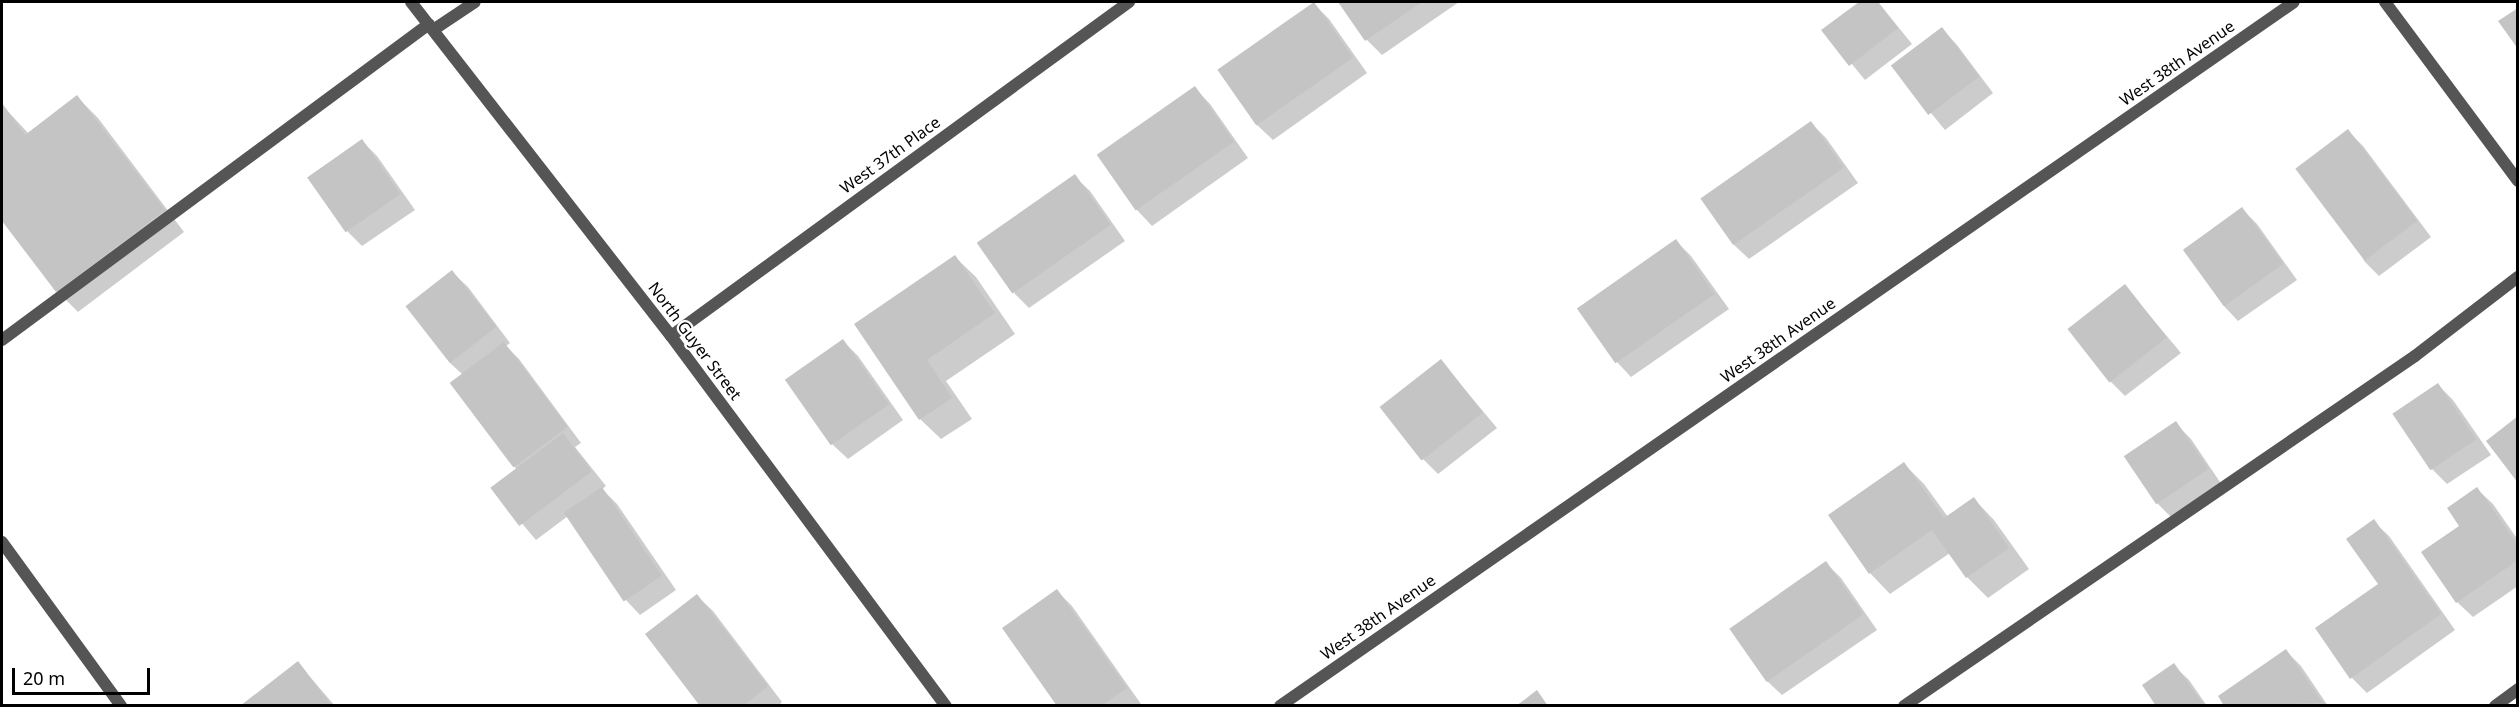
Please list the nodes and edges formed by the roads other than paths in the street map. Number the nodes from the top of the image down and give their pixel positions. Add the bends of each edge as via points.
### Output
1 (411, 2) edge
2 (475, 2) edge
3 (1129, 2) edge
4 (2294, 2) edge
5 (2385, 2) edge
6 (431, 27) junction
7 (2517, 181) edge
8 (2517, 277) edge
9 (671, 336) junction
10 (2, 340) edge
11 (2, 542) edge
12 (2517, 690) edge
13 (121, 705) edge
14 (946, 705) edge
15 (1280, 705) edge
16 (1904, 705) edge
17 (2495, 705) edge

1 - 6 street, North Guyer Street
2 - 6 street
3 - 9 street, West 37th Place
4 - 15 street, West 38th Avenue
5 - 7 street
6 - 9 street, North Guyer Street
6 - 10 street
8 - 16 street via 2415,356
9 - 14 street, North Guyer Street
11 - 13 street
12 - 17 street

